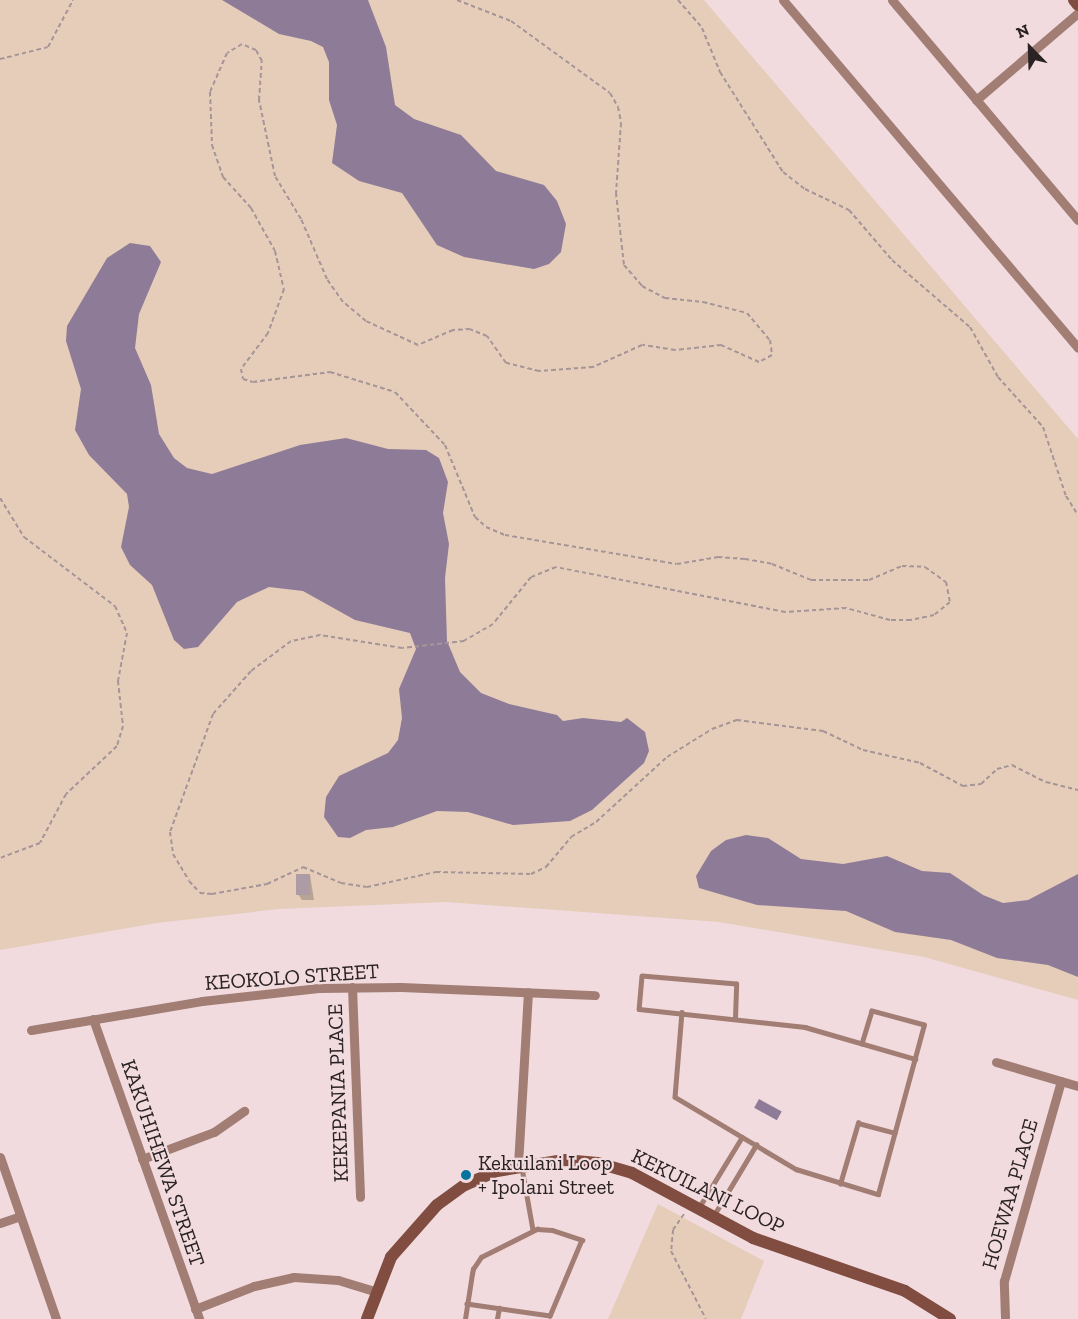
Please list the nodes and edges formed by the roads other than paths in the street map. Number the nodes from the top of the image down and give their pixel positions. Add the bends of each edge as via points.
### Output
1 (783, 0) edge
2 (892, 0) edge
3 (1074, 0) edge
4 (1078, 5) edge
5 (1078, 13) edge
6 (976, 100) junction
7 (1078, 220) edge
8 (1078, 348) edge
9 (352, 987) junction
10 (528, 993) junction
11 (595, 995) dead end
12 (682, 1012) junction
13 (93, 1018) junction
14 (735, 1018) junction
15 (31, 1030) dead end
16 (862, 1043) junction
17 (915, 1059) junction
18 (996, 1062) dead end
19 (1061, 1081) junction
20 (1078, 1086) edge
21 (243, 1111) dead end
22 (895, 1133) junction
23 (742, 1137) junction
24 (756, 1145) junction
25 (0, 1157) edge
26 (142, 1159) junction
27 (520, 1165) junction
28 (840, 1184) junction
29 (360, 1197) dead end
30 (694, 1207) junction
31 (20, 1216) junction
32 (712, 1217) junction
33 (0, 1223) edge
34 (533, 1230) junction
35 (375, 1291) junction
36 (467, 1304) junction
37 (499, 1308) junction
38 (197, 1314) edge
39 (935, 1314) edge
40 (1005, 1317) dead end
41 (56, 1319) edge
42 (367, 1319) edge
43 (465, 1319) edge
44 (497, 1319) edge
45 (950, 1319) edge

1 - 8 street
2 - 6 street
3 - 4 street
5 - 6 street
6 - 7 street
9 - 10 street, KEOKOLO STREET
9 - 13 street, KEOKOLO STREET via 251,994
9 - 29 street, KEKEPANIA PLACE
10 - 11 street, KEOKOLO STREET
10 - 27 street
12 - 14 lane
12 - 14 lane via 639,1008 642,976 736,984
12 - 23 lane via 675,1097
13 - 15 street, KEOKOLO STREET
13 - 26 street, KAKUHIHEWA STREET
14 - 16 lane via 805,1027
16 - 17 lane
16 - 17 lane via 872,1011 924,1025
17 - 22 lane
18 - 19 street
19 - 20 street
19 - 40 street, HOEWAA PLACE via 1004,1281
21 - 26 street via 214,1132
22 - 28 lane via 858,1123
22 - 28 lane via 878,1194
23 - 24 lane
23 - 30 lane
24 - 28 lane via 796,1169
24 - 32 lane
25 - 31 street
26 - 38 street, KAKUHIHEWA STREET
27 - 30 street, KEKUILANI LOOP via 564,1160 615,1167 647,1179
27 - 34 lane
27 - 35 street, KEKUILANI LOOP via 473,1181 436,1204 401,1242
30 - 32 street, KEKUILANI LOOP
31 - 33 street
31 - 41 street
32 - 39 street, KEKUILANI LOOP via 779,1249 905,1291
34 - 36 lane via 478,1260
34 - 37 lane via 552,1230 582,1240 550,1316
35 - 38 street via 338,1280 294,1277 254,1286
35 - 42 street, KEKUILANI LOOP
36 - 37 lane
36 - 43 lane
37 - 44 lane
39 - 45 street, KEKUILANI LOOP

